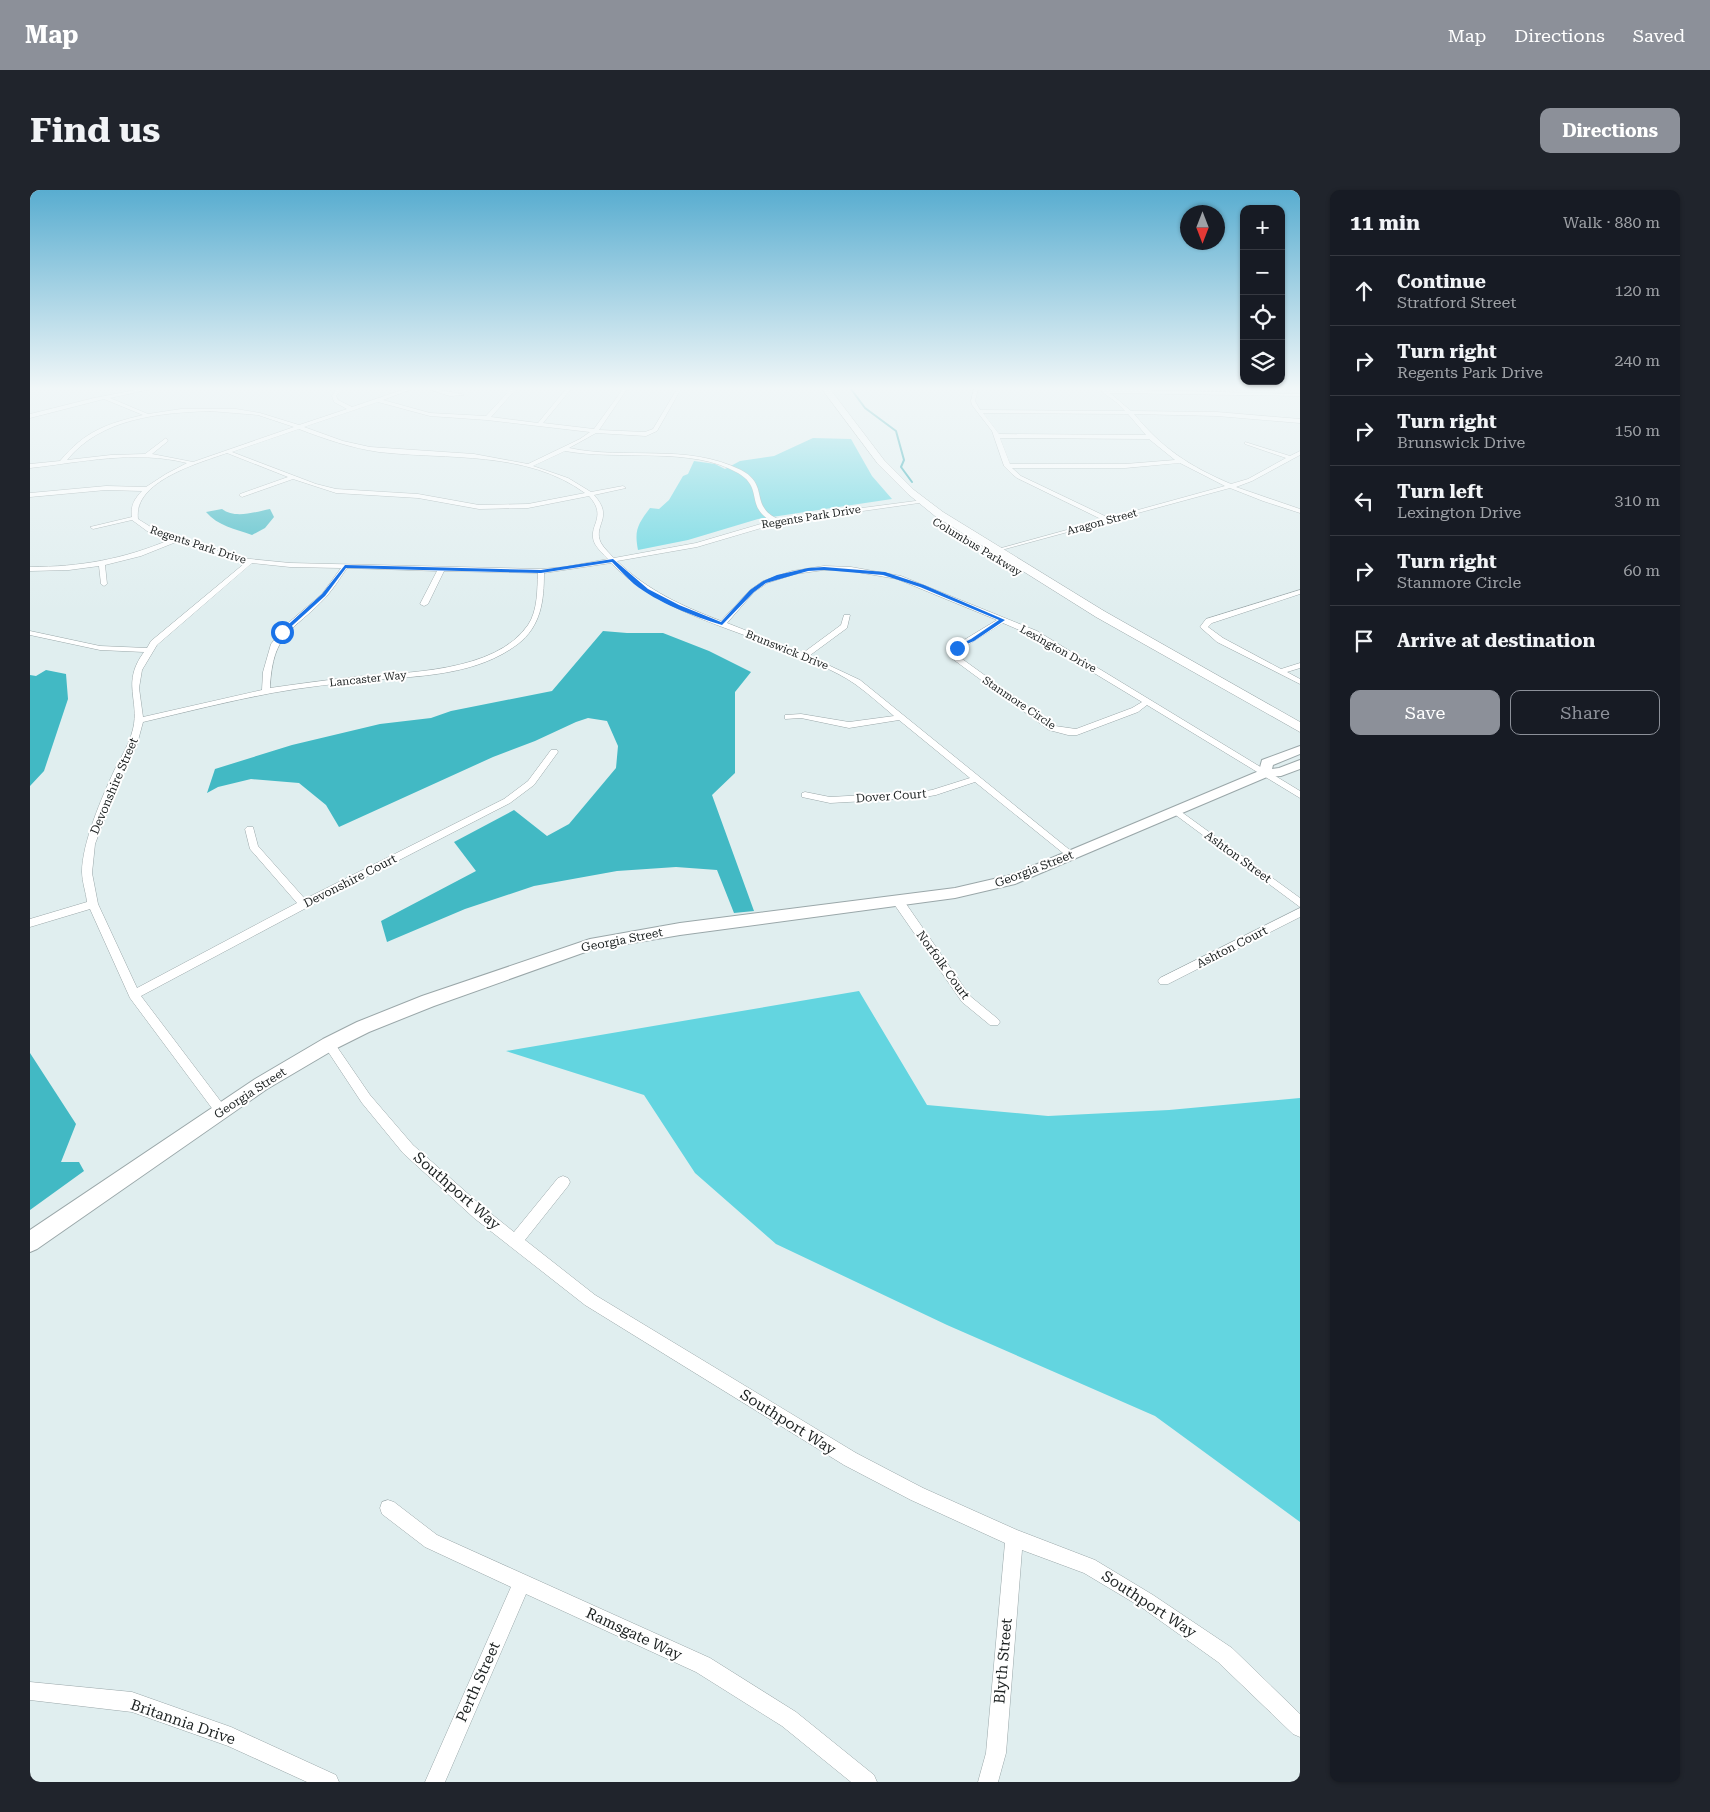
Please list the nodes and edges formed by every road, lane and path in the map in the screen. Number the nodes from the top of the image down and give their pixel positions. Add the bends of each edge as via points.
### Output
1 (52, 463) edge
2 (192, 463) edge
3 (258, 463) edge
4 (513, 463) edge
5 (535, 463) edge
6 (723, 463) edge
7 (731, 463) edge
8 (874, 463) edge
9 (1155, 463) edge
10 (1185, 463) edge
11 (1280, 463) edge
12 (30, 466) edge
13 (529, 466) junction
14 (1007, 466) joint
15 (293, 477) junction
16 (1232, 486) junction
17 (622, 488) dead end
18 (147, 489) junction
19 (242, 495) dead end
20 (591, 495) junction
21 (30, 496) edge
22 (915, 501) junction
23 (1300, 511) edge
24 (134, 518) junction
25 (770, 519) junction
26 (777, 519) junction
27 (1108, 520) junction
28 (94, 527) dead end
29 (175, 540) junction
30 (990, 552) junction
31 (613, 560) junction
32 (250, 562) junction
33 (102, 565) junction
34 (345, 566) junction
35 (30, 569) edge
36 (441, 569) junction
37 (541, 571) junction
38 (104, 584) dead end
39 (1300, 592) edge
40 (424, 604) dead end
41 (1100, 614) joint
42 (847, 617) dead end
43 (1002, 620) junction
44 (722, 624) junction
45 (30, 633) edge
46 (148, 650) junction
47 (804, 656) junction
48 (1300, 665) edge
49 (1281, 672) junction
50 (1300, 682) edge
51 (266, 692) junction
52 (1147, 702) junction
53 (788, 717) dead end
54 (902, 718) junction
55 (139, 720) junction
56 (1300, 728) edge
57 (1300, 750) edge
58 (554, 752) dead end
59 (1300, 764) edge
60 (1265, 773) junction
61 (975, 779) junction
62 (1300, 795) edge
63 (805, 796) dead end
64 (1176, 811) junction
65 (250, 829) dead end
66 (1072, 855) junction
67 (898, 901) junction
68 (1300, 902) edge
69 (93, 904) junction
70 (304, 904) junction
71 (1300, 912) edge
72 (30, 924) edge
73 (1164, 981) dead end
74 (134, 995) junction
75 (994, 1022) dead end
76 (330, 1044) junction
77 (221, 1111) junction
78 (563, 1182) dead end
79 (30, 1242) edge
80 (515, 1242) junction
81 (388, 1508) dead end
82 (1014, 1538) junction
83 (522, 1583) junction
84 (30, 1691) edge
85 (1300, 1727) edge
86 (329, 1782) edge
87 (435, 1782) edge
88 (867, 1782) edge
89 (988, 1782) edge

1 - 12 street
2 - 18 street
3 - 15 street
4 - 13 street
5 - 13 street
6 - 25 street via 751,480 756,486 758,504
7 - 26 street via 758,480 765,504
8 - 22 main road, Columbus Parkway via 880,473
9 - 14 street
10 - 16 street
11 - 16 street, Aragon Street
13 - 20 street via 570,481
14 - 27 street via 1019,477
15 - 19 street
15 - 20 street via 342,492 418,496 479,507 528,506
16 - 23 street
16 - 27 street, Aragon Street
17 - 20 street
18 - 21 street via 106,488
18 - 24 street via 133,508
20 - 31 street, Brunswick Drive via 602,512 596,536 598,544
22 - 26 street, Regents Park Drive
22 - 30 main road, Columbus Parkway
24 - 28 street
24 - 29 street, Regents Park Drive via 148,530
25 - 26 street, Regents Park Drive
25 - 31 street, Regents Park Drive via 694,542
26 - 31 street, Regents Park Drive via 697,545
27 - 30 street, Aragon Street
29 - 32 street, Regents Park Drive
29 - 33 street via 132,558
30 - 41 main road, Columbus Parkway
31 - 37 street, Regents Park Drive
31 - 44 street, Brunswick Drive via 646,590
32 - 34 street, Regents Park Drive
32 - 46 street, Devonshire Street
33 - 35 street
33 - 38 street
34 - 36 street, Regents Park Drive
34 - 51 street via 323,595 289,624 274,643 267,662
36 - 37 street, Regents Park Drive
36 - 40 street
37 - 51 street, Lancaster Way via 539,607 533,624 516,642 488,657 453,669
39 - 49 street via 1209,621 1204,627 1220,640
41 - 56 main road, Columbus Parkway
42 - 47 street via 844,626
43 - 44 street, Lexington Drive via 899,577 824,568 794,572 765,582 745,597
43 - 52 street, Lexington Drive via 1034,633
43 - 52 street, Stanmore Circle via 957,648 954,657 1052,728 1077,732 1136,710
44 - 47 street, Brunswick Drive
45 - 46 street via 100,648
46 - 55 street, Devonshire Street via 136,679
47 - 54 street, Brunswick Drive via 857,682
48 - 49 street
49 - 50 street
51 - 55 street, Lancaster Way
52 - 60 street, Lexington Drive
53 - 54 street via 801,716 850,725
54 - 61 street, Brunswick Drive
55 - 69 street, Devonshire Street via 132,748 119,770 90,844 87,873
57 - 60 street, Georgia Street via 1267,763
58 - 70 street, Devonshire Court via 531,783 508,801
59 - 60 street, Georgia Street via 1281,772
60 - 62 street, Lexington Drive
60 - 64 street, Georgia Street
61 - 63 street, Dover Court via 919,796 830,800
61 - 66 street, Brunswick Drive
64 - 66 street, Georgia Street
64 - 68 street, Ashton Street
65 - 70 street via 253,847
66 - 67 street, Georgia Street via 1015,880
67 - 75 street, Norfolk Court via 966,999
67 - 76 street, Georgia Street via 680,929 590,945 428,1002 363,1027
69 - 72 street
69 - 74 street, Devonshire Street
70 - 74 street, Devonshire Court
71 - 73 street, Ashton Court
74 - 77 street, Devonshire Street
76 - 77 street, Georgia Street
76 - 80 street, Southport Way via 366,1099 408,1149
77 - 79 street, Georgia Street
78 - 80 street
80 - 82 street, Southport Way via 590,1300 850,1460
81 - 83 street, Ramsgate Way via 431,1540
82 - 85 street, Southport Way via 1089,1566 1147,1601 1226,1655
82 - 89 street, Blyth Street via 996,1753
83 - 87 street, Perth Street
83 - 88 street, Ramsgate Way via 703,1665 789,1719
84 - 86 street, Britannia Drive via 132,1702 231,1737

